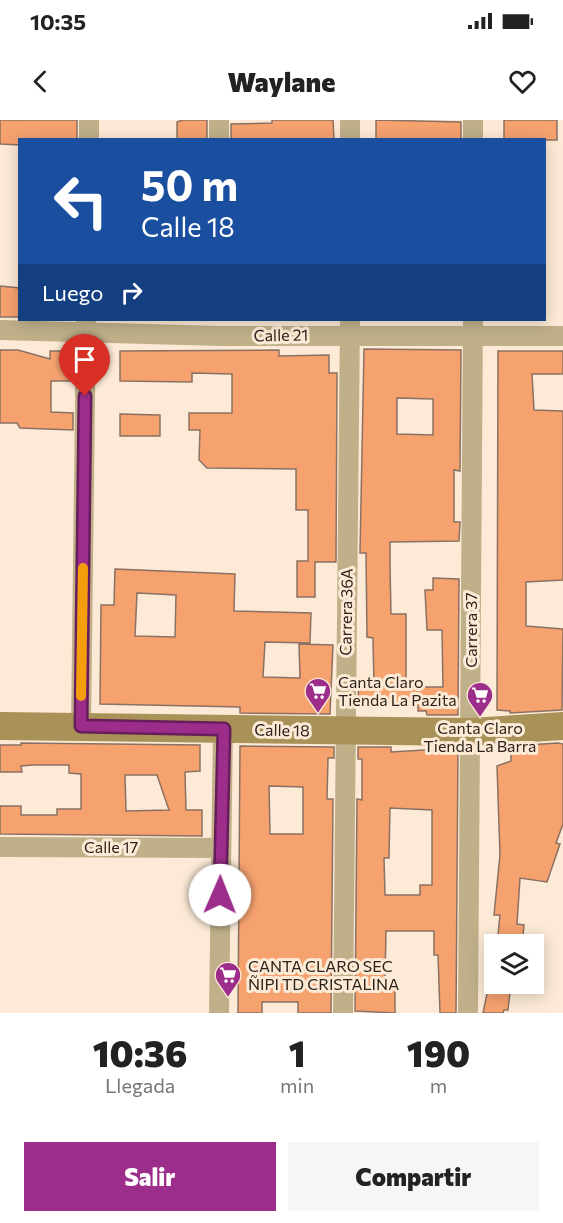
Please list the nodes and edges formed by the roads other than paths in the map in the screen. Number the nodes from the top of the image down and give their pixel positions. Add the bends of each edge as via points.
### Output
1 (89, 120) edge
2 (219, 120) edge
3 (350, 120) edge
4 (473, 120) edge
5 (88, 138) edge
6 (219, 138) edge
7 (350, 138) edge
8 (473, 138) edge
9 (86, 326) edge
10 (350, 327) edge
11 (220, 328) edge
12 (473, 328) edge
13 (0, 330) edge
14 (563, 336) edge
15 (0, 726) edge
16 (81, 726) junction
17 (563, 726) edge
18 (224, 729) junction
19 (345, 731) junction
20 (470, 732) junction
21 (0, 847) edge
22 (221, 848) junction
23 (219, 1013) edge
24 (344, 1013) edge
25 (468, 1013) edge

1 - 5 street
2 - 6 street
3 - 7 street
4 - 8 street
9 - 11 street, Calle 21
9 - 13 street, Calle 21
9 - 16 street
10 - 11 street, Calle 21
10 - 12 street, Calle 21
10 - 19 street, Carrera 36A
12 - 14 street, Calle 21
12 - 20 street, Carrera 37
15 - 16 street, Calle 18
16 - 18 street, Calle 18
17 - 20 street, Calle 18
18 - 19 street, Calle 18
18 - 22 street
19 - 20 street, Calle 18
19 - 24 street, Carrera 36A
20 - 25 street, Carrera 37
21 - 22 street, Calle 17
22 - 23 street

